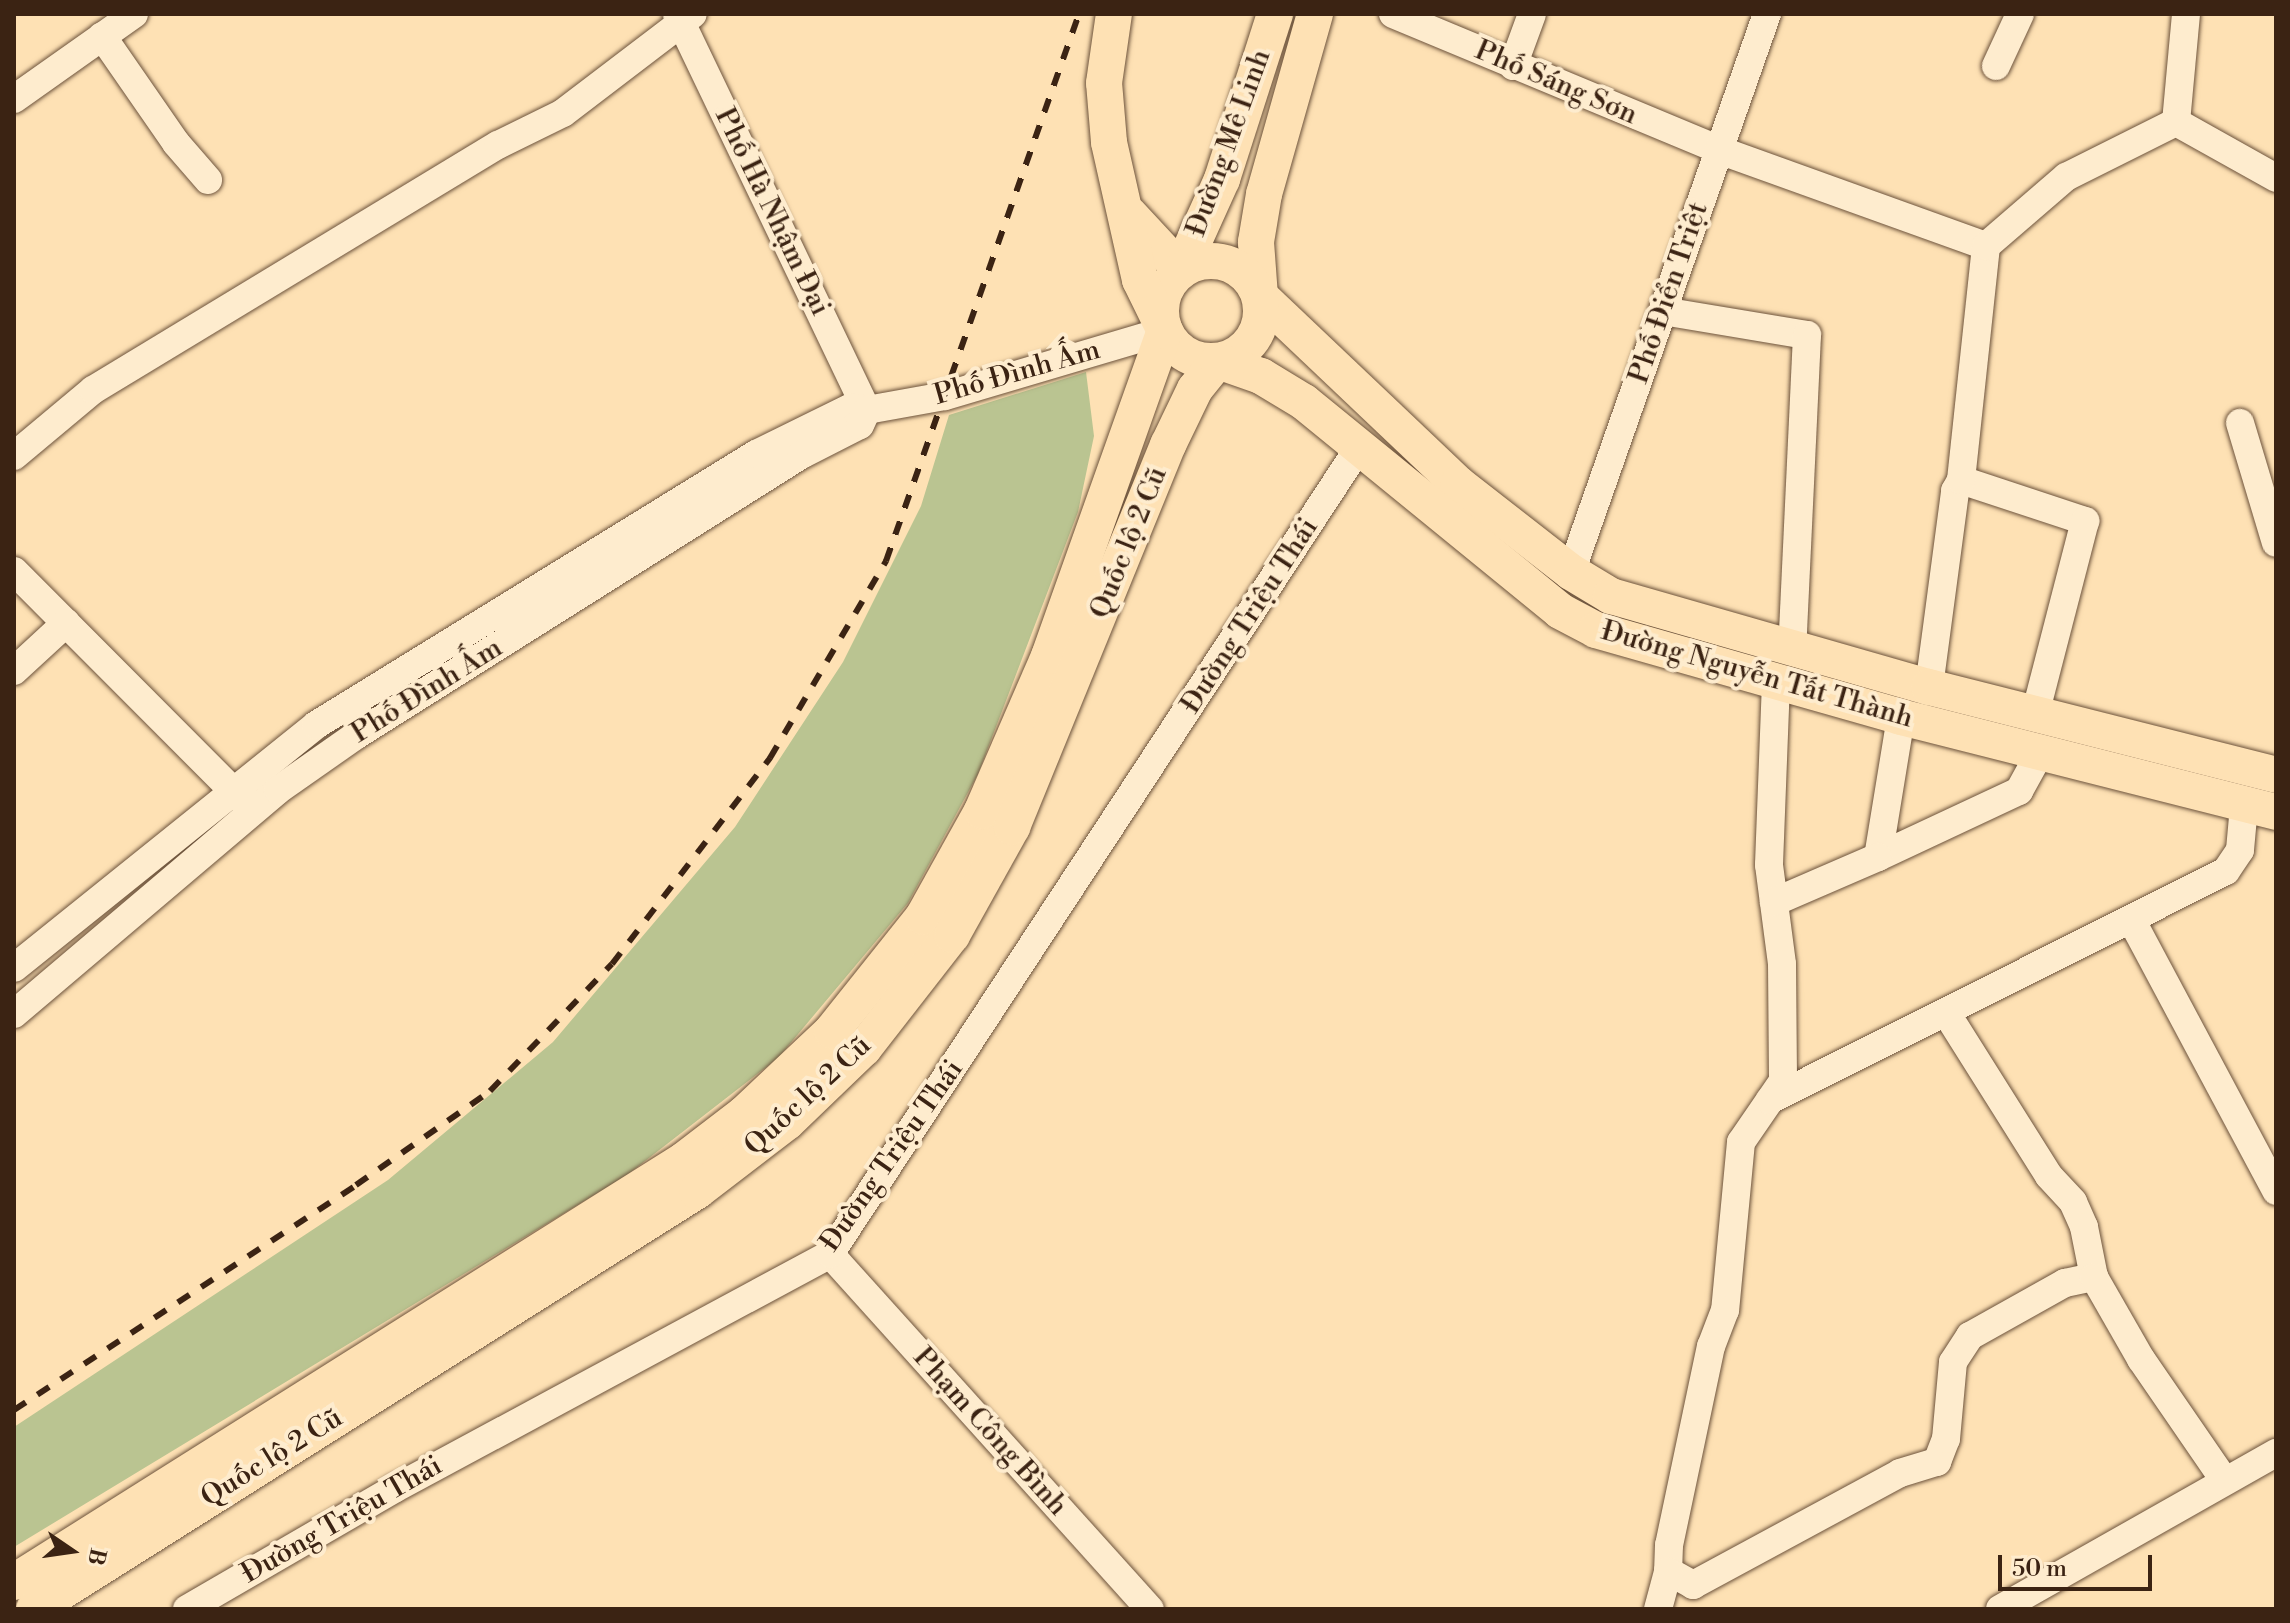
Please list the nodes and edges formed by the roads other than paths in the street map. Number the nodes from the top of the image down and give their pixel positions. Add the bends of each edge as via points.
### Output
1 (134, 14) edge
2 (1114, 14) edge
3 (1275, 14) edge
4 (1315, 14) edge
5 (1393, 14) edge
6 (1532, 14) edge
7 (1767, 14) edge
8 (2020, 14) edge
9 (2186, 14) edge
10 (684, 17) edge
11 (102, 36) junction
12 (1513, 66) junction
13 (1996, 66) dead end
14 (14, 99) edge
15 (2176, 122) junction
16 (1719, 150) junction
17 (2276, 178) edge
18 (208, 180) dead end
19 (1124, 208) junction
20 (1986, 246) junction
21 (1181, 270) junction
22 (1260, 296) junction
23 (1663, 311) junction
24 (1165, 331) junction
25 (1218, 361) junction
26 (867, 410) junction
27 (2240, 423) dead end
28 (1360, 446) junction
29 (14, 456) edge
30 (1961, 480) junction
31 (2276, 543) edge
32 (14, 571) edge
33 (1571, 572) junction
34 (66, 623) junction
35 (1792, 650) junction
36 (14, 671) edge
37 (1776, 682) junction
38 (1929, 687) junction
39 (2035, 715) junction
40 (1901, 717) junction
41 (2040, 753) junction
42 (2276, 775) edge
43 (233, 790) junction
44 (2260, 809) edge
45 (252, 812) junction
46 (1878, 857) junction
47 (1774, 902) junction
48 (2132, 921) junction
49 (14, 968) edge
50 (14, 1014) edge
51 (1947, 1014) junction
52 (1770, 1100) junction
53 (2276, 1191) edge
54 (830, 1254) junction
55 (2094, 1277) junction
56 (2276, 1453) edge
57 (2225, 1481) junction
58 (89, 1553) junction
59 (1668, 1571) junction
60 (14, 1582) edge
61 (34, 1609) edge
62 (187, 1609) edge
63 (1150, 1609) edge
64 (1658, 1609) edge
65 (2000, 1609) edge

1 - 11 street
2 - 19 main road via 1104,105
3 - 21 main road, Đường Mê Linh via 1222,179
4 - 22 main road, Đường Mê Linh via 1264,194 1256,242
5 - 12 street, Phố Sáng Sơn
6 - 12 street
7 - 16 street, Phố Điển Triệt
8 - 13 street
9 - 15 street
10 - 26 street, Phố Hà Nhậm Đại
10 - 29 street via 563,113 484,153 93,390
11 - 14 street
11 - 18 street
12 - 16 street, Phố Sáng Sơn
15 - 17 street
15 - 20 street via 2066,177
16 - 20 street, Phố Sáng Sơn
16 - 23 street, Phố Điển Triệt
19 - 21 main road
19 - 24 main road via 1140,280
20 - 30 street
21 - 22 main road via 1203,261 1227,262 1247,275
21 - 24 main road via 1163,298
22 - 25 main road via 1262,313 1254,338 1235,355
22 - 33 main road, Đường Nguyễn Tất Thành via 1458,484
23 - 33 street, Phố Điển Triệt
23 - 35 street via 1807,335
24 - 25 main road via 1187,355
24 - 26 street, Phố Đình Ấm via 945,396
24 - 58 main road, Quốc lộ 2 Cũ via 1049,656 982,811 923,917 832,1031 744,1114 606,1213
25 - 28 main road, Đường Nguyễn Tất Thành via 1282,388
25 - 58 main road, Quốc lộ 2 Cũ via 1199,382 1173,435 1005,840 952,935 864,1048 787,1122 697,1191
26 - 43 street, Phố Đình Ấm via 852,407 756,454 316,725
26 - 45 street, Phố Đình Ấm via 860,425 801,455 355,736
27 - 31 street
28 - 37 main road, Đường Nguyễn Tất Thành via 1560,611 1640,645
28 - 54 street, Đường Triệu Thái
30 - 38 street via 1955,491
30 - 39 street via 2085,521
32 - 34 street
33 - 35 main road, Đường Nguyễn Tất Thành via 1638,606
34 - 36 street
34 - 43 street
35 - 38 main road, Đường Nguyễn Tất Thành
37 - 40 main road, Đường Nguyễn Tất Thành
37 - 47 street via 1769,865
38 - 39 main road, Đường Nguyễn Tất Thành
39 - 42 main road, Đường Nguyễn Tất Thành
40 - 41 main road, Đường Nguyễn Tất Thành
40 - 46 street
41 - 44 main road, Đường Nguyễn Tất Thành
41 - 46 street via 2019,791
43 - 45 street
43 - 49 street, Phố Đình Ấm
44 - 48 street via 2226,871
45 - 50 street, Phố Đình Ấm
46 - 47 street
47 - 52 street via 1782,964 1783,1081
48 - 51 street
48 - 53 street
51 - 52 street
51 - 55 street via 2049,1176 2073,1202
52 - 59 street via 1741,1142 1725,1310 1711,1346
54 - 62 street, Đường Triệu Thái via 394,1489
54 - 63 street, Phạm Công Bình
55 - 57 street via 2141,1359
55 - 59 street via 2065,1283 1970,1336 1953,1362 1946,1439 1937,1462 1900,1473 1693,1585
56 - 57 street
57 - 65 street
58 - 60 main road
58 - 61 main road
59 - 64 street

